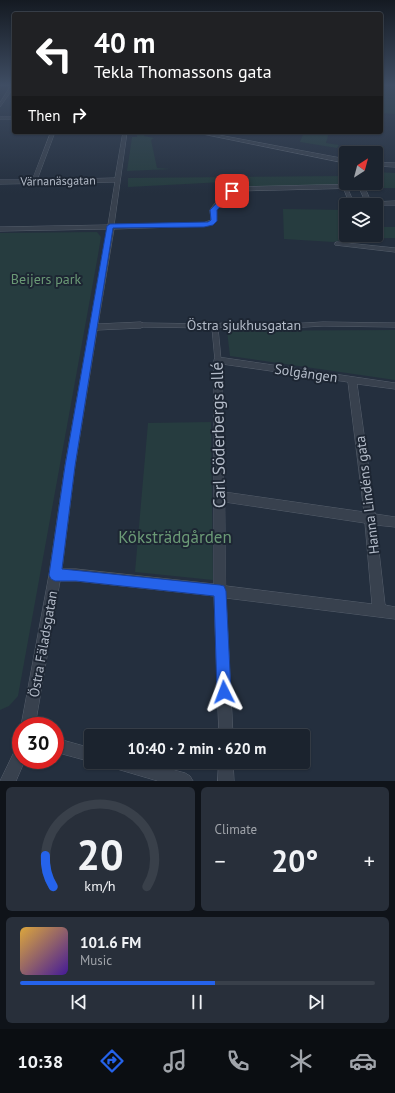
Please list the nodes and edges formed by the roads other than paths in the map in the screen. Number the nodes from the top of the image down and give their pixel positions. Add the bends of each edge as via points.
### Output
1 (52, 134) edge
2 (125, 134) edge
3 (205, 134) edge
4 (339, 160) edge
5 (383, 164) edge
6 (395, 165) edge
7 (116, 180) junction
8 (34, 181) junction
9 (0, 182) edge
10 (339, 186) edge
11 (383, 203) edge
12 (395, 203) edge
13 (110, 226) junction
14 (0, 229) edge
15 (337, 244) dead end
16 (395, 250) edge
17 (140, 325) joint
18 (395, 325) edge
19 (215, 326) junction
20 (94, 327) junction
21 (218, 360) junction
22 (352, 379) junction
23 (395, 386) edge
24 (219, 496) junction
25 (370, 518) junction
26 (395, 522) edge
27 (55, 575) junction
28 (220, 591) junction
29 (379, 610) junction
30 (395, 613) edge
31 (30, 717) edge
32 (226, 729) edge
33 (64, 748) edge
34 (84, 753) edge
35 (14, 769) edge
36 (142, 769) edge
37 (226, 769) edge
38 (8, 781) edge
39 (185, 781) edge
40 (226, 781) edge

1 - 8 street
2 - 7 street, Östra Fäladsgatan
3 - 4 street
5 - 6 street
7 - 8 street, Värnanäsgatan
7 - 13 street, Östra Fäladsgatan
8 - 9 street, Värnanäsgatan
10 - 13 street via 236,189 222,199 213,210 214,221 210,224
11 - 12 street
13 - 14 street
13 - 20 street, Östra Fäladsgatan
15 - 16 street
17 - 19 street, Östra sjukhusgatan
17 - 20 street, Östra sjukhusgatan
18 - 19 street, Östra sjukhusgatan
19 - 21 street, Carl Söderbergs allé
20 - 27 street, Östra Fäladsgatan via 70,466
21 - 22 street, Solgången
21 - 24 street, Carl Söderbergs allé
22 - 23 street, Solgången
22 - 25 street, Hanna Lindéns gata
24 - 25 street
24 - 28 street, Carl Söderbergs allé
25 - 26 street
25 - 29 street, Hanna Lindéns gata
27 - 28 street via 76,575
27 - 31 street, Östra Fäladsgatan
28 - 29 street
28 - 32 street, Carl Söderbergs allé
29 - 30 street
33 - 34 street
35 - 38 street
36 - 39 street
37 - 40 street

